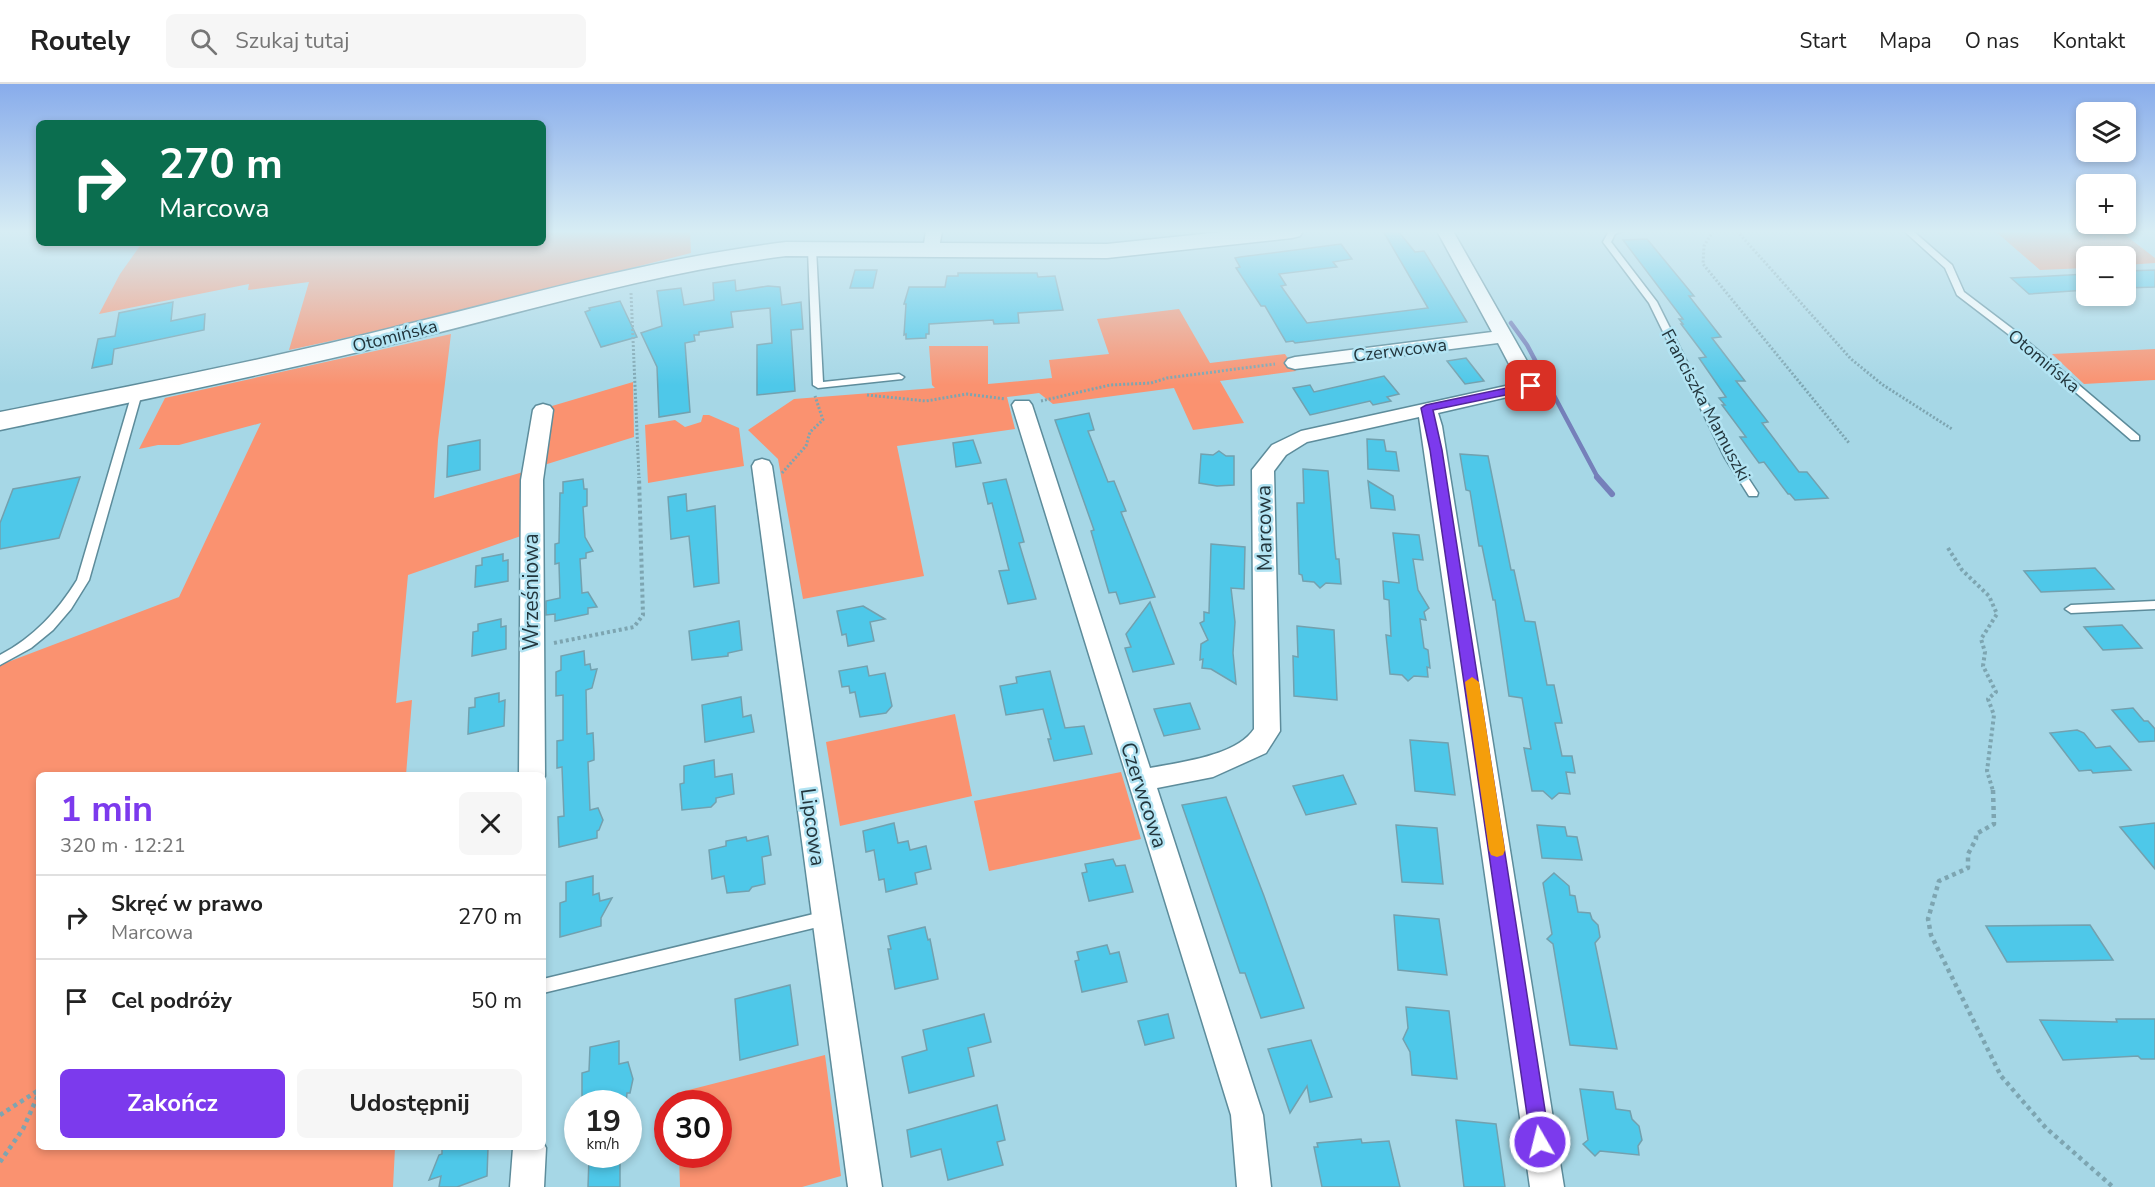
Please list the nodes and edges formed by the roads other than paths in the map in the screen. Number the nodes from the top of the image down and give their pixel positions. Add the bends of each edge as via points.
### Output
1 (609, 282) edge
2 (813, 282) edge
3 (1474, 282) edge
4 (1638, 282) edge
5 (1956, 282) edge
6 (1504, 336) junction
7 (1295, 363) road end
8 (899, 377) dead end
9 (137, 393) junction
10 (1022, 405) road end
11 (1426, 408) junction
12 (543, 410) dead end
13 (0, 421) edge
14 (2135, 438) dead end
15 (763, 476) road end
16 (1754, 493) dead end
17 (2155, 605) edge
18 (2071, 609) dead end
19 (0, 660) edge
20 (532, 772) edge
21 (1140, 781) junction
22 (826, 918) junction
23 (546, 985) edge
24 (529, 1150) edge
25 (528, 1187) edge
26 (865, 1187) edge
27 (1254, 1187) edge
28 (1547, 1187) edge

1 - 9 street, Otomińska via 312,356
2 - 8 lane via 818,385
3 - 6 street
4 - 16 lane, Franciszka Mamuszki via 1653,302 1730,458
5 - 14 lane, Otomińska via 1960,292
6 - 7 street, Czerwcowa
6 - 11 street, Marcowa via 1531,386
9 - 13 street, Otomińska
9 - 19 lane via 83,580 46,632
10 - 21 street, Czerwcowa
11 - 21 street, Marcowa via 1301,437 1279,450 1263,470 1267,731 1257,746 1213,766
11 - 28 street via 1434,438
12 - 20 street, Wrześniowa via 532,480
15 - 22 street, Lipcowa
17 - 18 lane
21 - 27 street, Czerwcowa via 1247,1115
22 - 23 lane
22 - 26 street, Lipcowa
24 - 25 street

